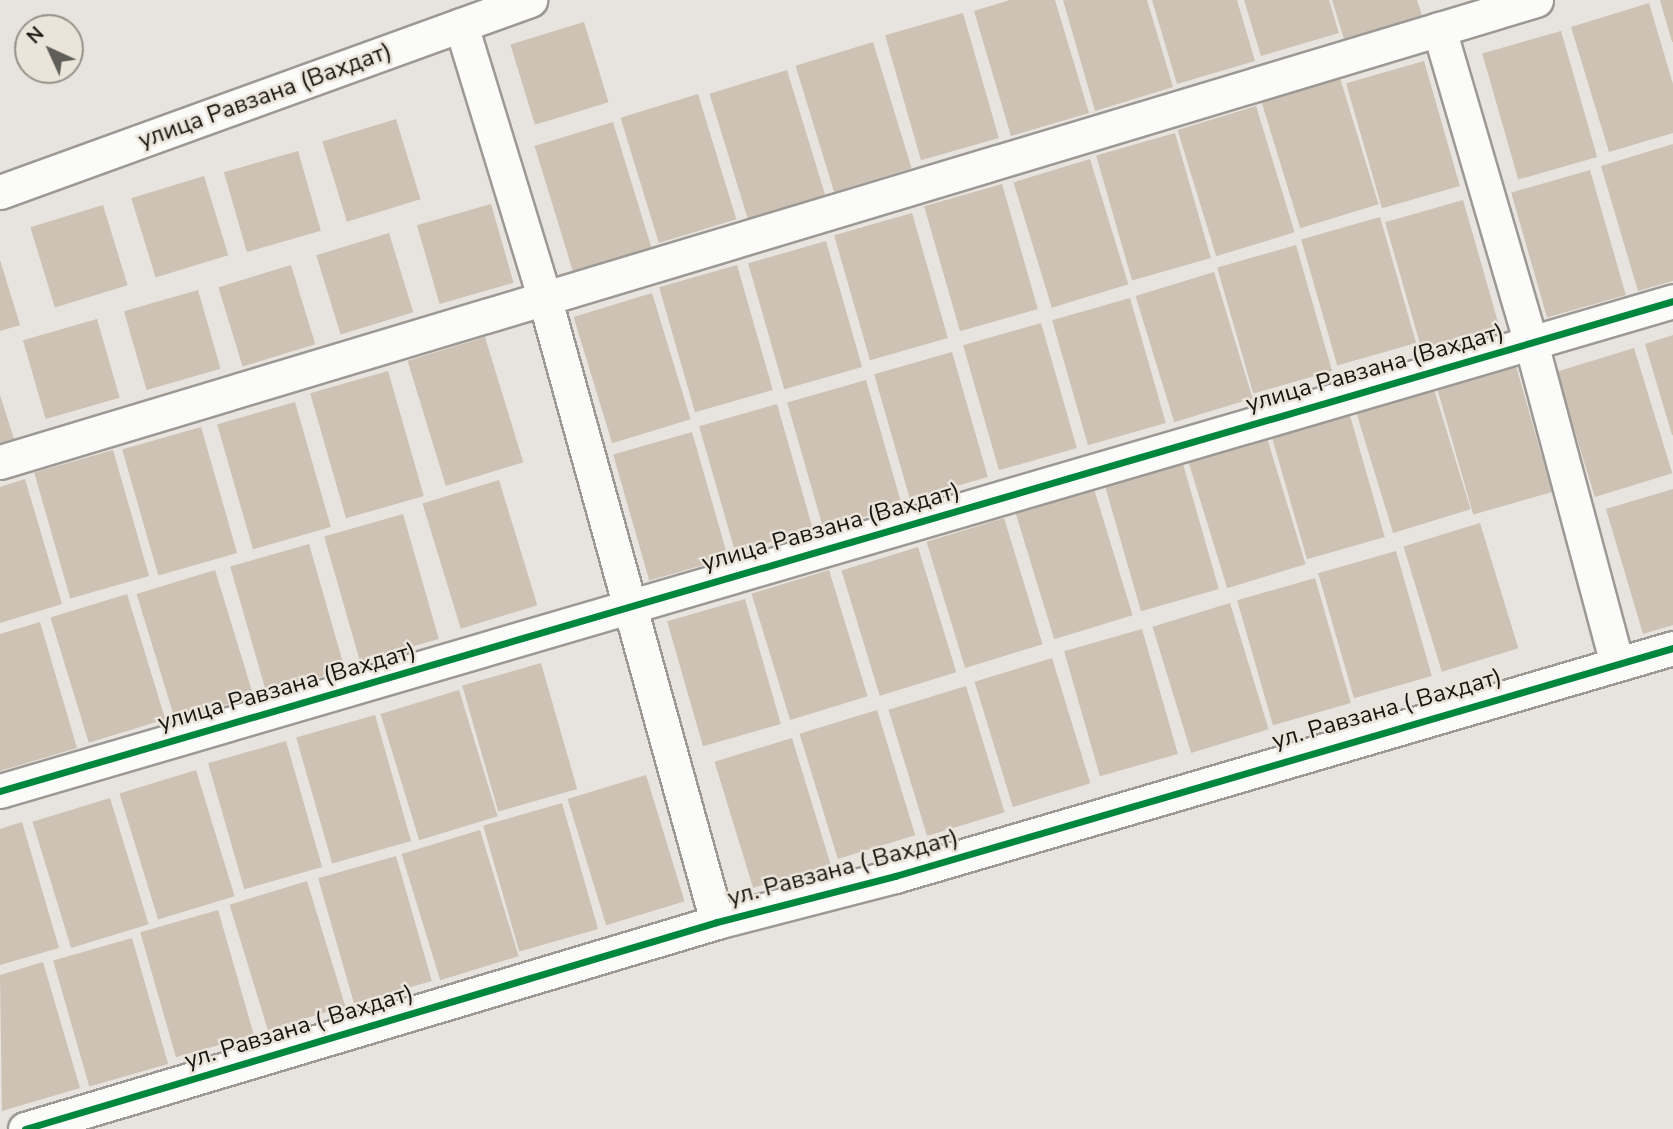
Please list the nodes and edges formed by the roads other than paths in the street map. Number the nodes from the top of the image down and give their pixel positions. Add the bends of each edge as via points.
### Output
1 (530, 0) edge
2 (1536, 0) edge
3 (461, 25) junction
4 (1439, 29) junction
5 (0, 192) edge
6 (544, 296) junction
7 (1673, 301) edge
8 (1531, 343) junction
9 (0, 462) edge
10 (627, 607) junction
11 (1673, 648) edge
12 (1617, 663) junction
13 (0, 791) edge
14 (718, 922) junction
15 (25, 1129) edge

1 - 3 street, улица Равзана (Вахдат)
2 - 4 street
3 - 5 street, улица Равзана (Вахдат)
3 - 6 street
4 - 6 street
4 - 8 street
6 - 9 street
6 - 10 street
7 - 8 street, улица Равзана (Вахдат)
8 - 10 street, улица Равзана (Вахдат)
8 - 12 street
10 - 13 street, улица Равзана (Вахдат)
10 - 14 street
11 - 12 street, ул. Равзана ( Вахдат)
12 - 14 street, ул. Равзана ( Вахдат) via 895,876
14 - 15 street, ул. Равзана ( Вахдат)

